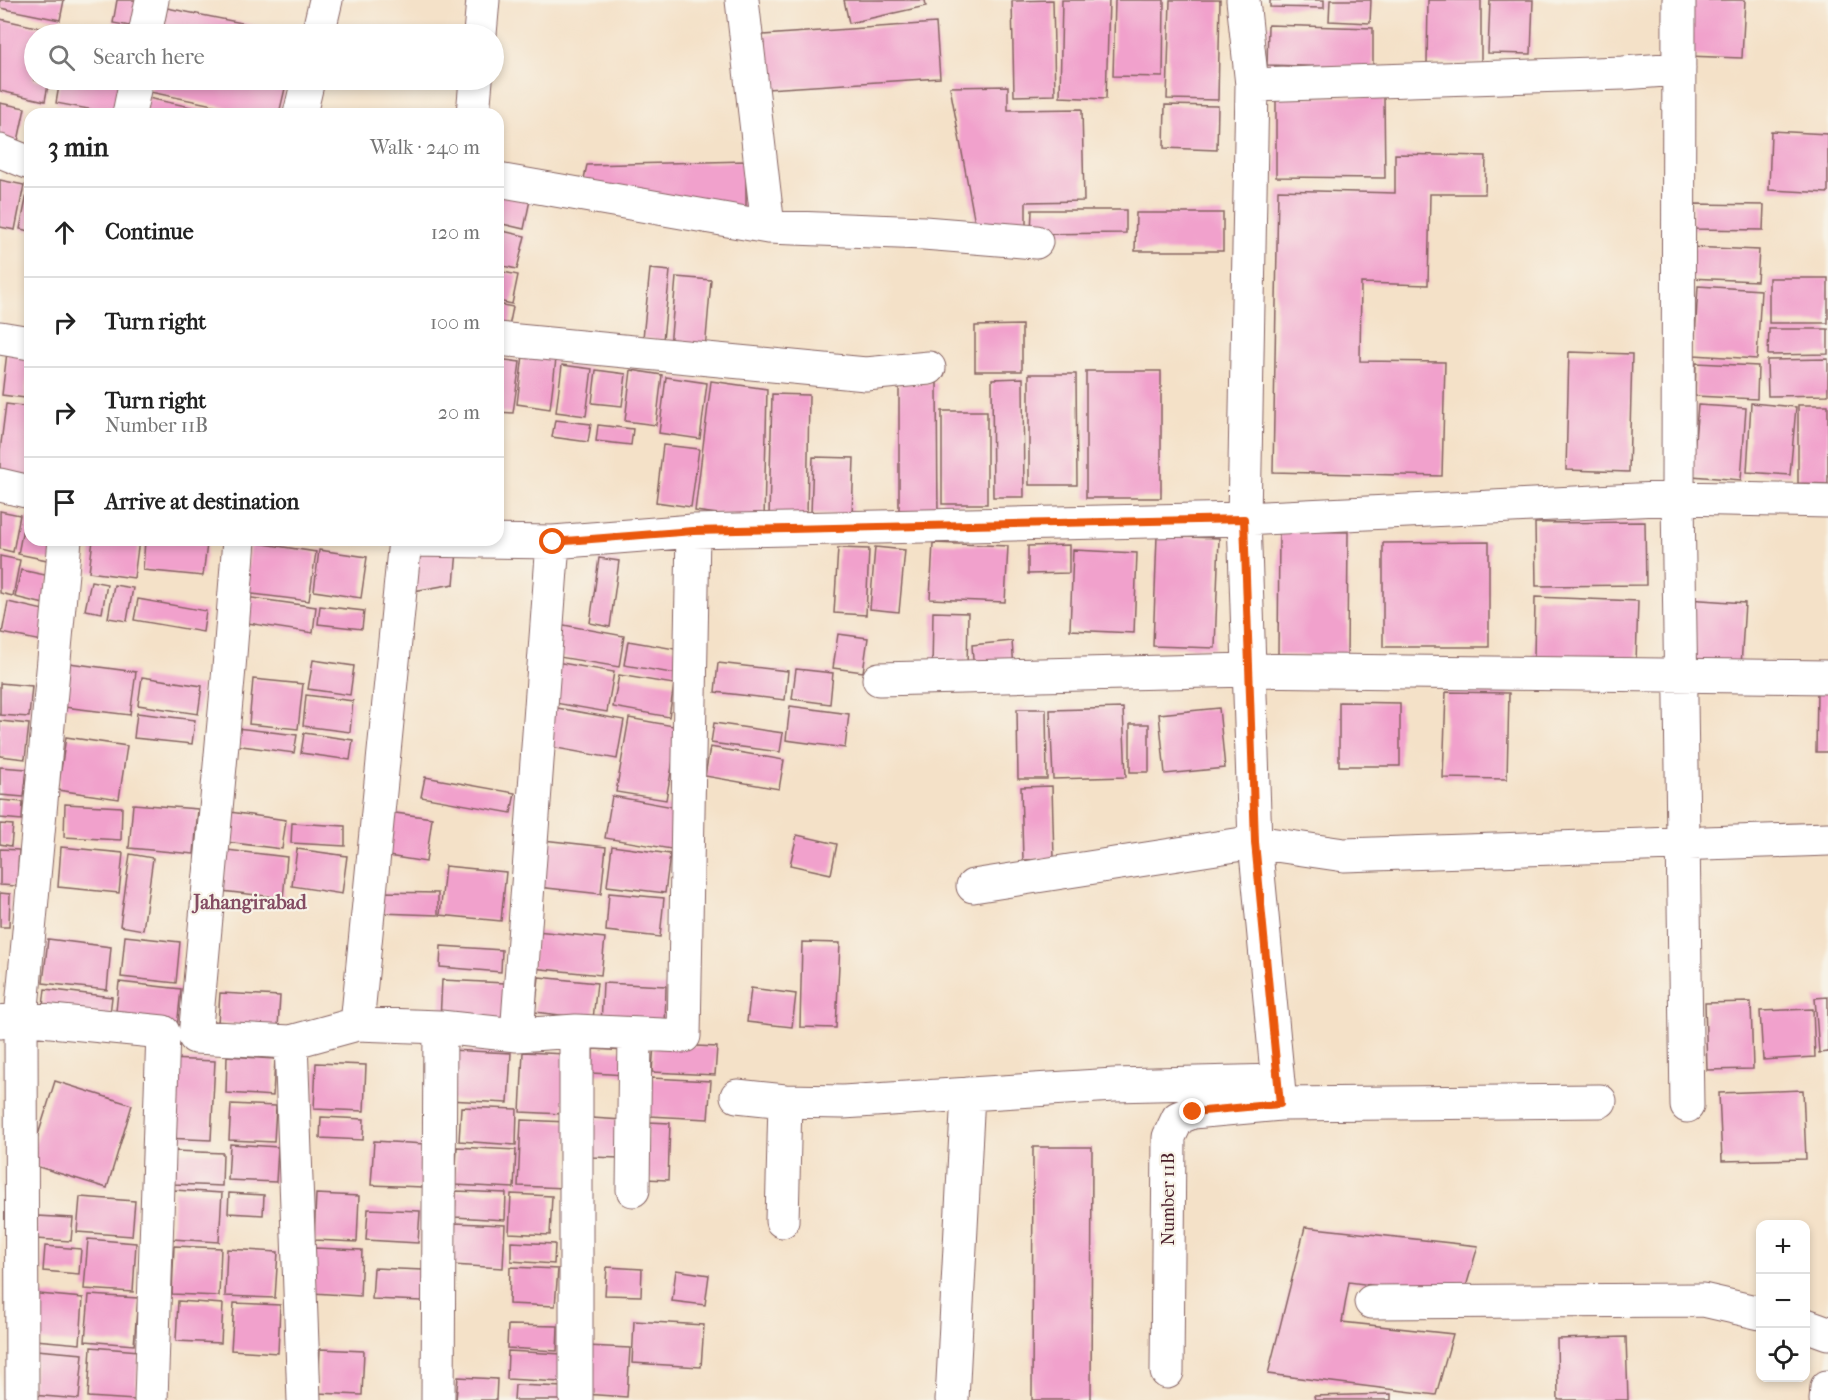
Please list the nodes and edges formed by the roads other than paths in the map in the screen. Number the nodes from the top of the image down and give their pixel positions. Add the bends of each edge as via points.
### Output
1 (152, 0) edge
2 (326, 0) edge
3 (483, 0) edge
4 (742, 0) edge
5 (1243, 0) edge
6 (1679, 0) edge
7 (147, 24) edge
8 (320, 24) edge
9 (481, 24) edge
10 (1679, 69) junction
11 (1252, 85) junction
12 (134, 90) edge
13 (306, 90) edge
14 (475, 90) edge
15 (130, 108) edge
16 (301, 108) edge
17 (474, 108) edge
18 (0, 151) edge
19 (24, 160) edge
20 (504, 181) edge
21 (768, 227) junction
22 (1036, 242) dead end
23 (0, 338) edge
24 (504, 340) edge
25 (24, 342) edge
26 (929, 368) dead end
27 (0, 485) edge
28 (24, 491) edge
29 (1678, 498) junction
30 (1828, 501) edge
31 (1244, 519) junction
32 (693, 531) junction
33 (504, 541) edge
34 (553, 542) junction
35 (64, 546) edge
36 (239, 546) edge
37 (404, 546) edge
38 (1249, 670) junction
39 (1680, 674) junction
40 (1828, 677) edge
41 (879, 679) dead end
42 (1828, 839) edge
43 (1255, 842) junction
44 (1683, 844) junction
45 (973, 886) dead end
46 (10, 1020) edge
47 (357, 1024) junction
48 (440, 1028) junction
49 (576, 1031) junction
50 (635, 1034) junction
51 (516, 1035) junction
52 (291, 1042) junction
53 (1279, 1093) junction
54 (968, 1094) junction
55 (736, 1096) dead end
56 (785, 1101) junction
57 (1600, 1101) dead end
58 (1687, 1106) dead end
59 (633, 1190) dead end
60 (782, 1221) dead end
61 (1371, 1302) dead end
62 (1756, 1312) edge
63 (1810, 1326) edge
64 (1828, 1333) edge
65 (1167, 1372) dead end
66 (22, 1400) edge
67 (151, 1400) edge
68 (304, 1400) edge
69 (438, 1400) edge
70 (576, 1400) edge
71 (952, 1400) edge

1 - 7 street
2 - 8 street
3 - 9 street
4 - 21 street
5 - 11 street
6 - 10 street
10 - 11 street
10 - 29 street
11 - 31 street
12 - 15 street
13 - 16 street
14 - 17 street
18 - 19 street
20 - 21 street
21 - 22 street
23 - 25 street
24 - 26 street via 866,374
27 - 28 street
29 - 30 street
29 - 31 street
29 - 39 street
31 - 32 street
31 - 38 street
32 - 34 street
32 - 50 street via 684,1036
33 - 34 street
34 - 51 street
35 - 46 street
36 - 52 street via 195,1037
37 - 47 street
38 - 39 street
38 - 41 street
38 - 43 street
39 - 40 street
39 - 44 street
42 - 44 street
43 - 44 street via 1344,855
43 - 45 street
43 - 53 street
44 - 58 street
46 - 66 street
46 - 67 street via 163,1032
47 - 48 street
47 - 52 street
48 - 51 street
48 - 69 street
49 - 50 street
49 - 51 street
49 - 70 street
50 - 59 street
52 - 68 street
53 - 54 street via 1114,1085
53 - 57 street
53 - 65 street, Number 11B via 1193,1112 1178,1118 1169,1137
54 - 56 street via 843,1102
54 - 71 street
55 - 56 street
56 - 60 street
61 - 62 street via 1703,1300
63 - 64 street

